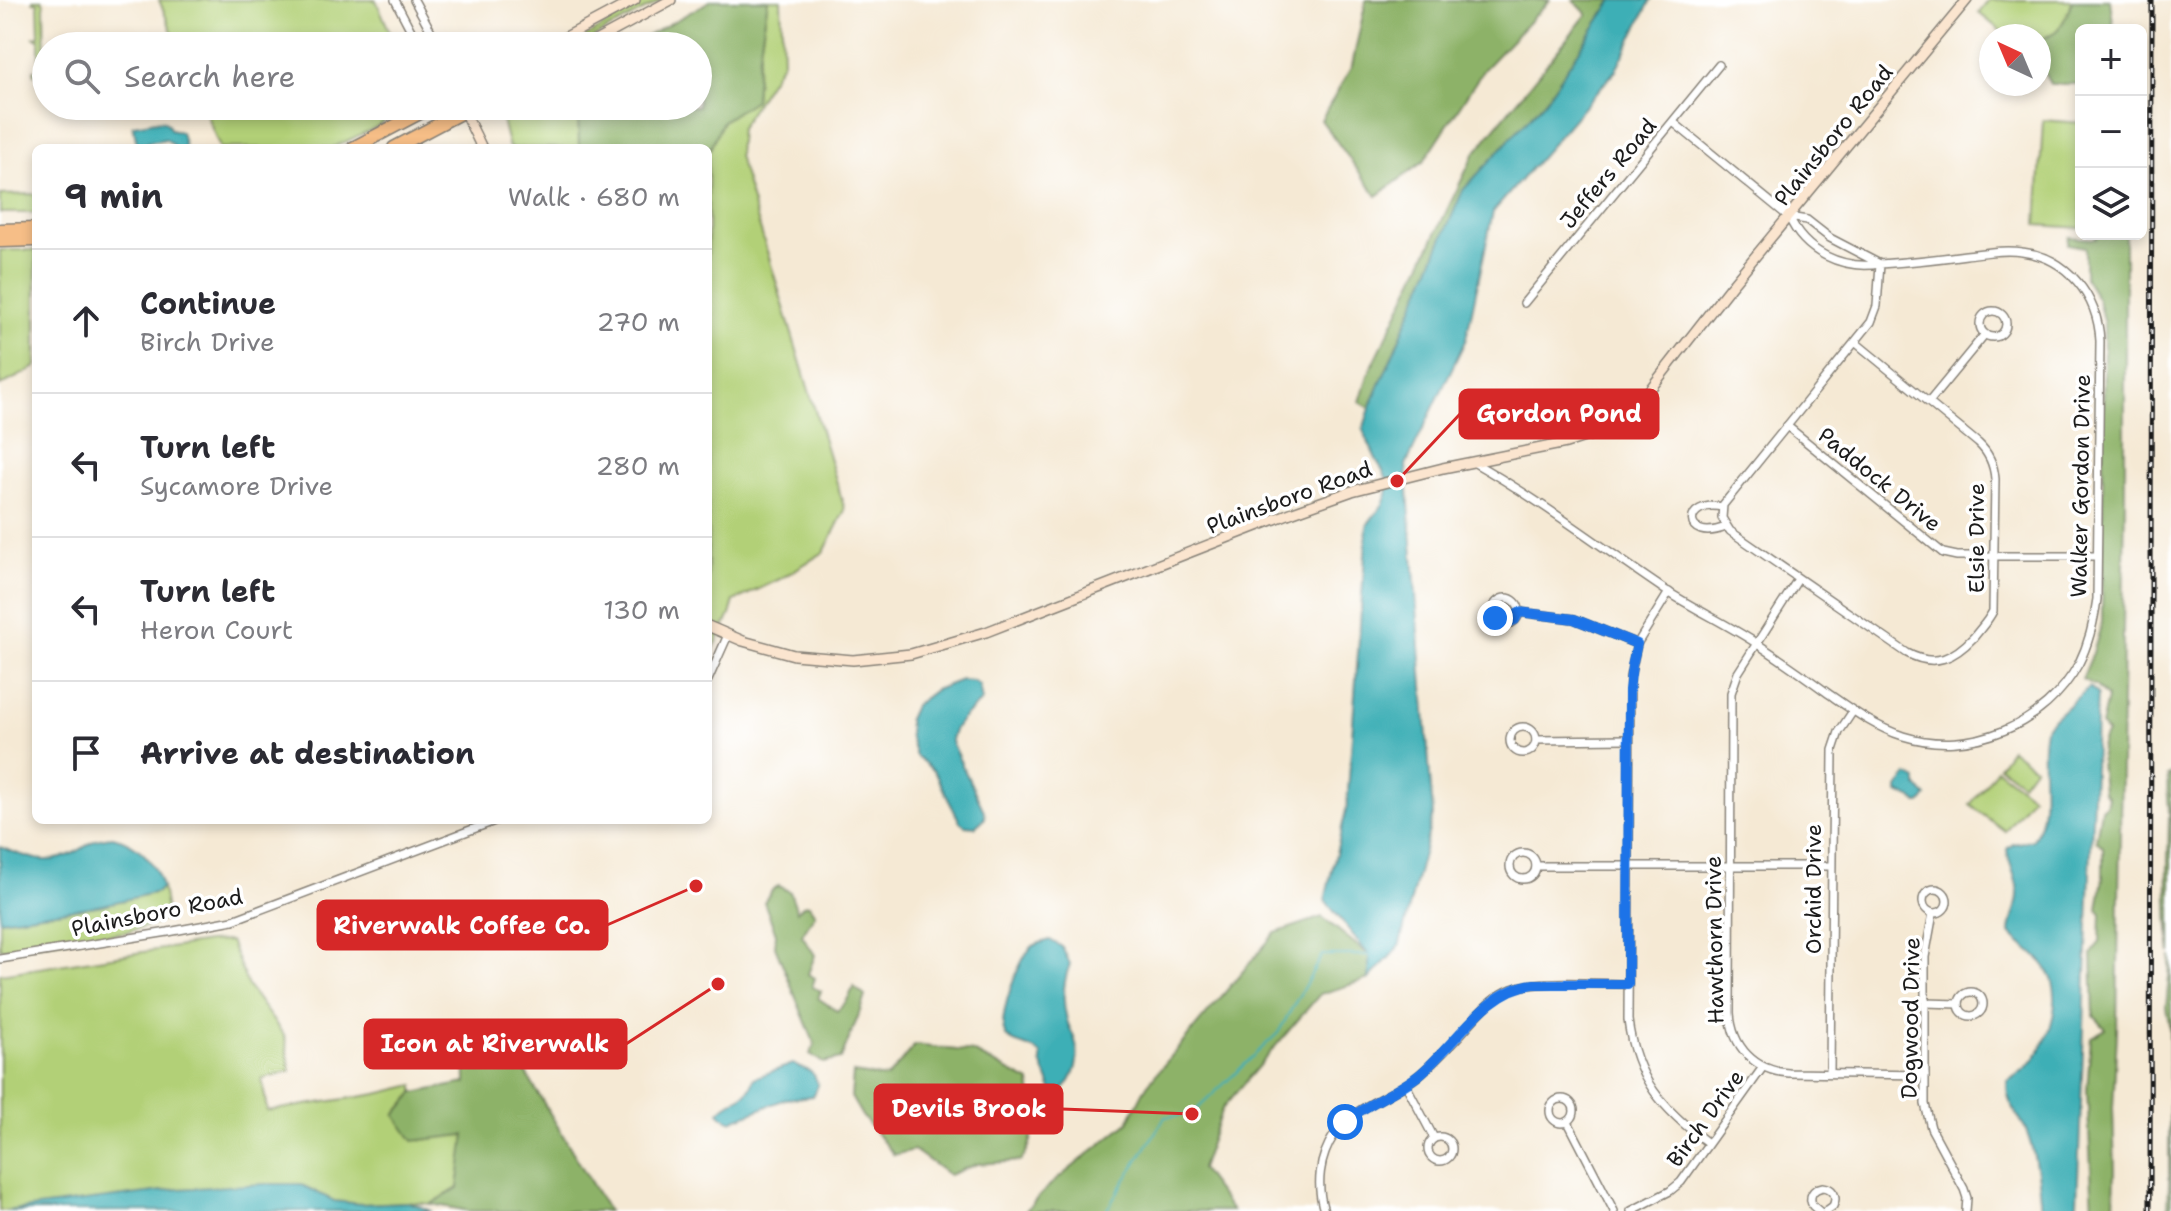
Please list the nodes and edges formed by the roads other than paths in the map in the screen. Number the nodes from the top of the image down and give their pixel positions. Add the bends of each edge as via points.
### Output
1 (395, 0) edge
2 (414, 0) edge
3 (635, 0) edge
4 (671, 0) edge
5 (1967, 0) edge
6 (412, 32) edge
7 (431, 32) edge
8 (575, 32) edge
9 (612, 32) edge
10 (1719, 65) dead end
11 (406, 120) edge
12 (442, 120) edge
13 (470, 120) edge
14 (1673, 122) junction
15 (361, 144) edge
16 (401, 144) edge
17 (480, 144) edge
18 (1789, 217) junction
19 (0, 223) edge
20 (32, 223) edge
21 (32, 229) edge
22 (0, 230) edge
23 (32, 240) edge
24 (0, 241) edge
25 (1880, 264) junction
26 (1524, 303) dead end
27 (1985, 334) dead end
28 (1855, 342) junction
29 (1929, 402) junction
30 (1787, 426) junction
31 (1473, 462) junction
32 (1722, 507) junction
33 (1726, 527) junction
34 (1994, 556) junction
35 (2097, 556) junction
36 (1798, 579) junction
37 (1669, 592) junction
38 (1519, 612) dead end
39 (712, 628) edge
40 (728, 635) junction
41 (1637, 644) junction
42 (1757, 644) junction
43 (712, 671) edge
44 (1853, 711) junction
45 (1628, 739) junction
46 (1536, 740) dead end
47 (486, 824) edge
48 (1536, 866) dead end
49 (1629, 866) junction
50 (1831, 866) junction
51 (1731, 867) junction
52 (1933, 913) dead end
53 (0, 959) edge
54 (1628, 984) junction
55 (1925, 1003) junction
56 (1959, 1004) dead end
57 (1763, 1067) junction
58 (1830, 1073) junction
59 (1925, 1075) junction
60 (1406, 1085) junction
61 (1568, 1122) dead end
62 (1434, 1138) dead end
63 (1708, 1143) junction
64 (1833, 1209) edge
65 (1324, 1211) edge
66 (1614, 1211) edge
67 (1631, 1211) edge
68 (1819, 1211) edge
69 (1966, 1211) edge

1 - 6 street
2 - 7 street
3 - 8 street
4 - 9 street
5 - 18 street, Plainsboro Road
10 - 14 street, Jeffers Road
11 - 15 highway
12 - 16 highway
13 - 17 street
14 - 18 street
14 - 26 street, Jeffers Road
18 - 25 street via 1807,220 1837,243
18 - 25 street, Walker Gordon Drive via 1796,233 1830,258 1853,266
18 - 31 street, Plainsboro Road via 1626,415 1584,439
19 - 20 highway
21 - 22 highway
23 - 24 highway
25 - 28 street, Elsie Drive via 1875,314
25 - 35 street, Walker Gordon Drive via 2017,251 2050,260 2082,286 2099,332
27 - 29 street
28 - 29 street, Elsie Drive
28 - 30 street, Elsie Drive
29 - 34 street, Elsie Drive via 1991,459
30 - 32 street, Elsie Drive
30 - 34 street, Paddock Drive via 1939,551
31 - 37 street, Walker Gordon Drive
31 - 40 street, Plainsboro Road via 1382,482 1293,512 927,651 826,659 779,652
32 - 33 street
32 - 33 street, Elsie Drive via 1700,508 1693,522 1703,532
33 - 36 street, Elsie Drive
34 - 35 street, Paddock Drive
34 - 36 street, Elsie Drive via 1990,617 1963,648 1937,660 1910,654
35 - 44 street, Walker Gordon Drive via 2093,628 2084,653 2066,684 2035,714 2000,733 1954,743 1901,736
36 - 42 street, Hawthorn Drive
37 - 41 street
37 - 42 street, Walker Gordon Drive
38 - 41 street via 1574,619
39 - 40 street, Plainsboro Road
40 - 43 street
41 - 45 street
42 - 44 street, Walker Gordon Drive
42 - 51 street, Hawthorn Drive via 1731,695
44 - 50 street, Orchid Drive via 1833,750
45 - 46 street
45 - 49 street
47 - 53 street, Plainsboro Road via 233,920
48 - 49 street
49 - 51 street
49 - 54 street
50 - 51 street
50 - 58 street, Orchid Drive
51 - 57 street, Hawthorn Drive via 1731,1023 1740,1047
52 - 55 street, Dogwood Drive via 1925,954
54 - 60 street via 1534,984 1509,990
54 - 63 street via 1630,1032 1644,1076 1671,1113
55 - 56 street
55 - 59 street, Dogwood Drive
57 - 58 street via 1784,1073
57 - 63 street, Birch Drive
58 - 59 street
59 - 69 street, Dogwood Drive via 1929,1122 1964,1189
60 - 62 street
60 - 65 street via 1360,1111 1333,1136 1320,1170
61 - 66 street
63 - 67 street, Birch Drive via 1677,1186
64 - 68 street via 1833,1192 1818,1188 1811,1200

